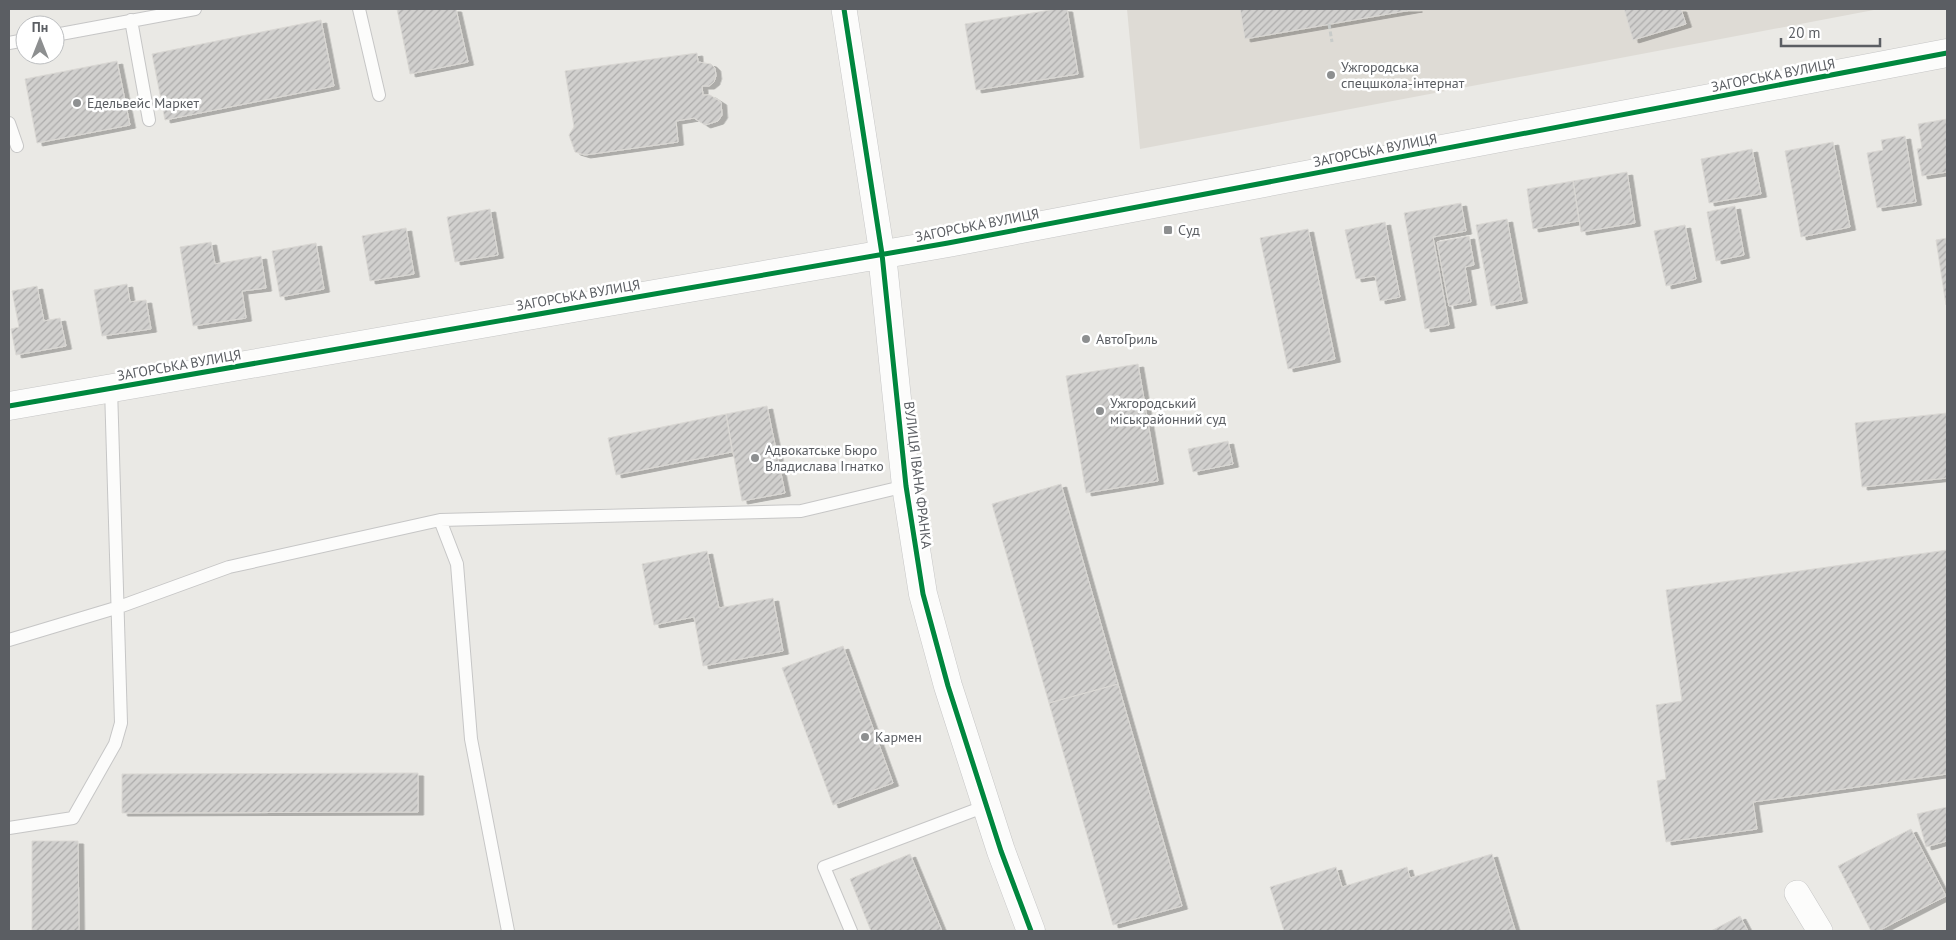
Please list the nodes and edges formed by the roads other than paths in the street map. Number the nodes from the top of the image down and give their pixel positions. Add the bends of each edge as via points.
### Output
1 (195, 9) edge
2 (359, 9) edge
3 (844, 9) edge
4 (131, 20) junction
5 (65, 33) edge
6 (1947, 53) edge
7 (379, 95) dead end
8 (149, 120) dead end
9 (9, 123) edge
10 (17, 146) dead end
11 (882, 254) junction
12 (111, 388) junction
13 (9, 406) edge
14 (906, 486) junction
15 (440, 520) junction
16 (119, 607) junction
17 (9, 640) edge
18 (986, 806) junction
19 (9, 828) edge
20 (1797, 893) dead end
21 (508, 931) edge
22 (850, 931) edge
23 (1031, 931) edge
24 (1820, 931) edge

1 - 4 lane
2 - 7 lane
3 - 11 street, ВУЛИЦЯ ІВАНА ФРАНКА
4 - 5 lane
4 - 8 lane
6 - 11 street, ЗАГОРСЬКА ВУЛИЦЯ
9 - 10 lane
11 - 12 street, ЗАГОРСЬКА ВУЛИЦЯ
11 - 14 street, ВУЛИЦЯ ІВАНА ФРАНКА
12 - 13 street, ЗАГОРСЬКА ВУЛИЦЯ
12 - 16 lane
14 - 15 lane via 801,511
14 - 18 street, ВУЛИЦЯ ІВАНА ФРАНКА via 923,594
15 - 16 lane via 229,567
15 - 21 lane via 458,564 471,739
16 - 17 lane
16 - 19 lane via 121,723 115,744 73,818
18 - 22 lane via 824,867
18 - 23 street, ВУЛИЦЯ ІВАНА ФРАНКА
20 - 24 street

